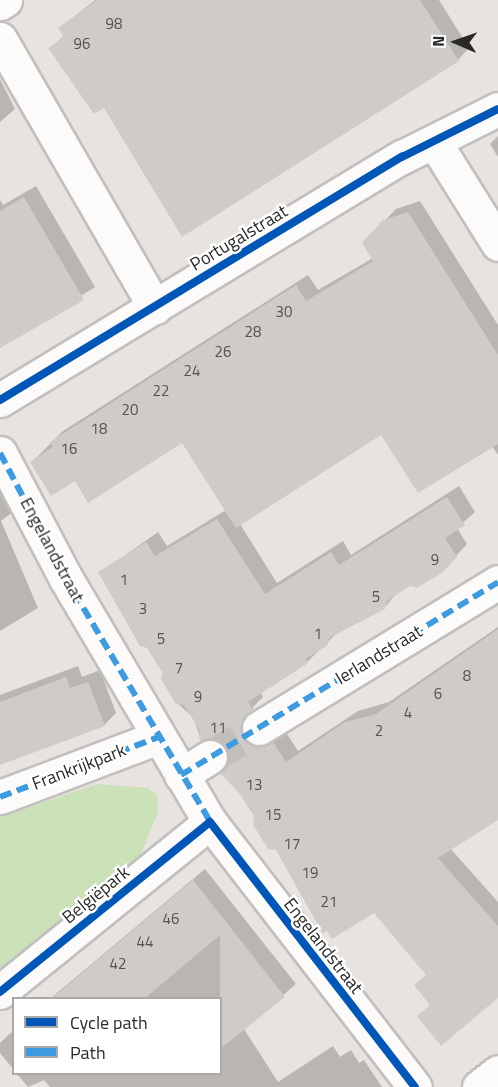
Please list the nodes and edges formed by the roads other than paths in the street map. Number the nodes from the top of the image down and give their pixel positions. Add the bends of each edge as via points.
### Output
1 (5, 0) edge
2 (0, 3) edge
3 (0, 39) edge
4 (498, 109) edge
5 (435, 142) junction
6 (498, 244) edge
7 (154, 307) junction
8 (0, 400) edge
9 (0, 453) edge
10 (491, 587) edge
11 (259, 728) tunnel mouth
12 (159, 737) junction
13 (210, 757) tunnel mouth
14 (181, 775) junction
15 (0, 797) edge
16 (210, 822) junction
17 (0, 992) edge
18 (498, 1072) edge
19 (415, 1087) edge
20 (479, 1087) edge

1 - 2 street
3 - 7 street
4 - 5 street, Portugalstraat
5 - 6 street
5 - 7 street, Portugalstraat
7 - 8 street, Portugalstraat
9 - 12 street, Engelandstraat
10 - 11 street, Ierlandstraat
12 - 14 street, Engelandstraat
12 - 15 street, Frankrijkpark
13 - 14 street
14 - 16 street, Engelandstraat
16 - 17 street, Belgiëpark
16 - 19 street, Engelandstraat
18 - 20 street

